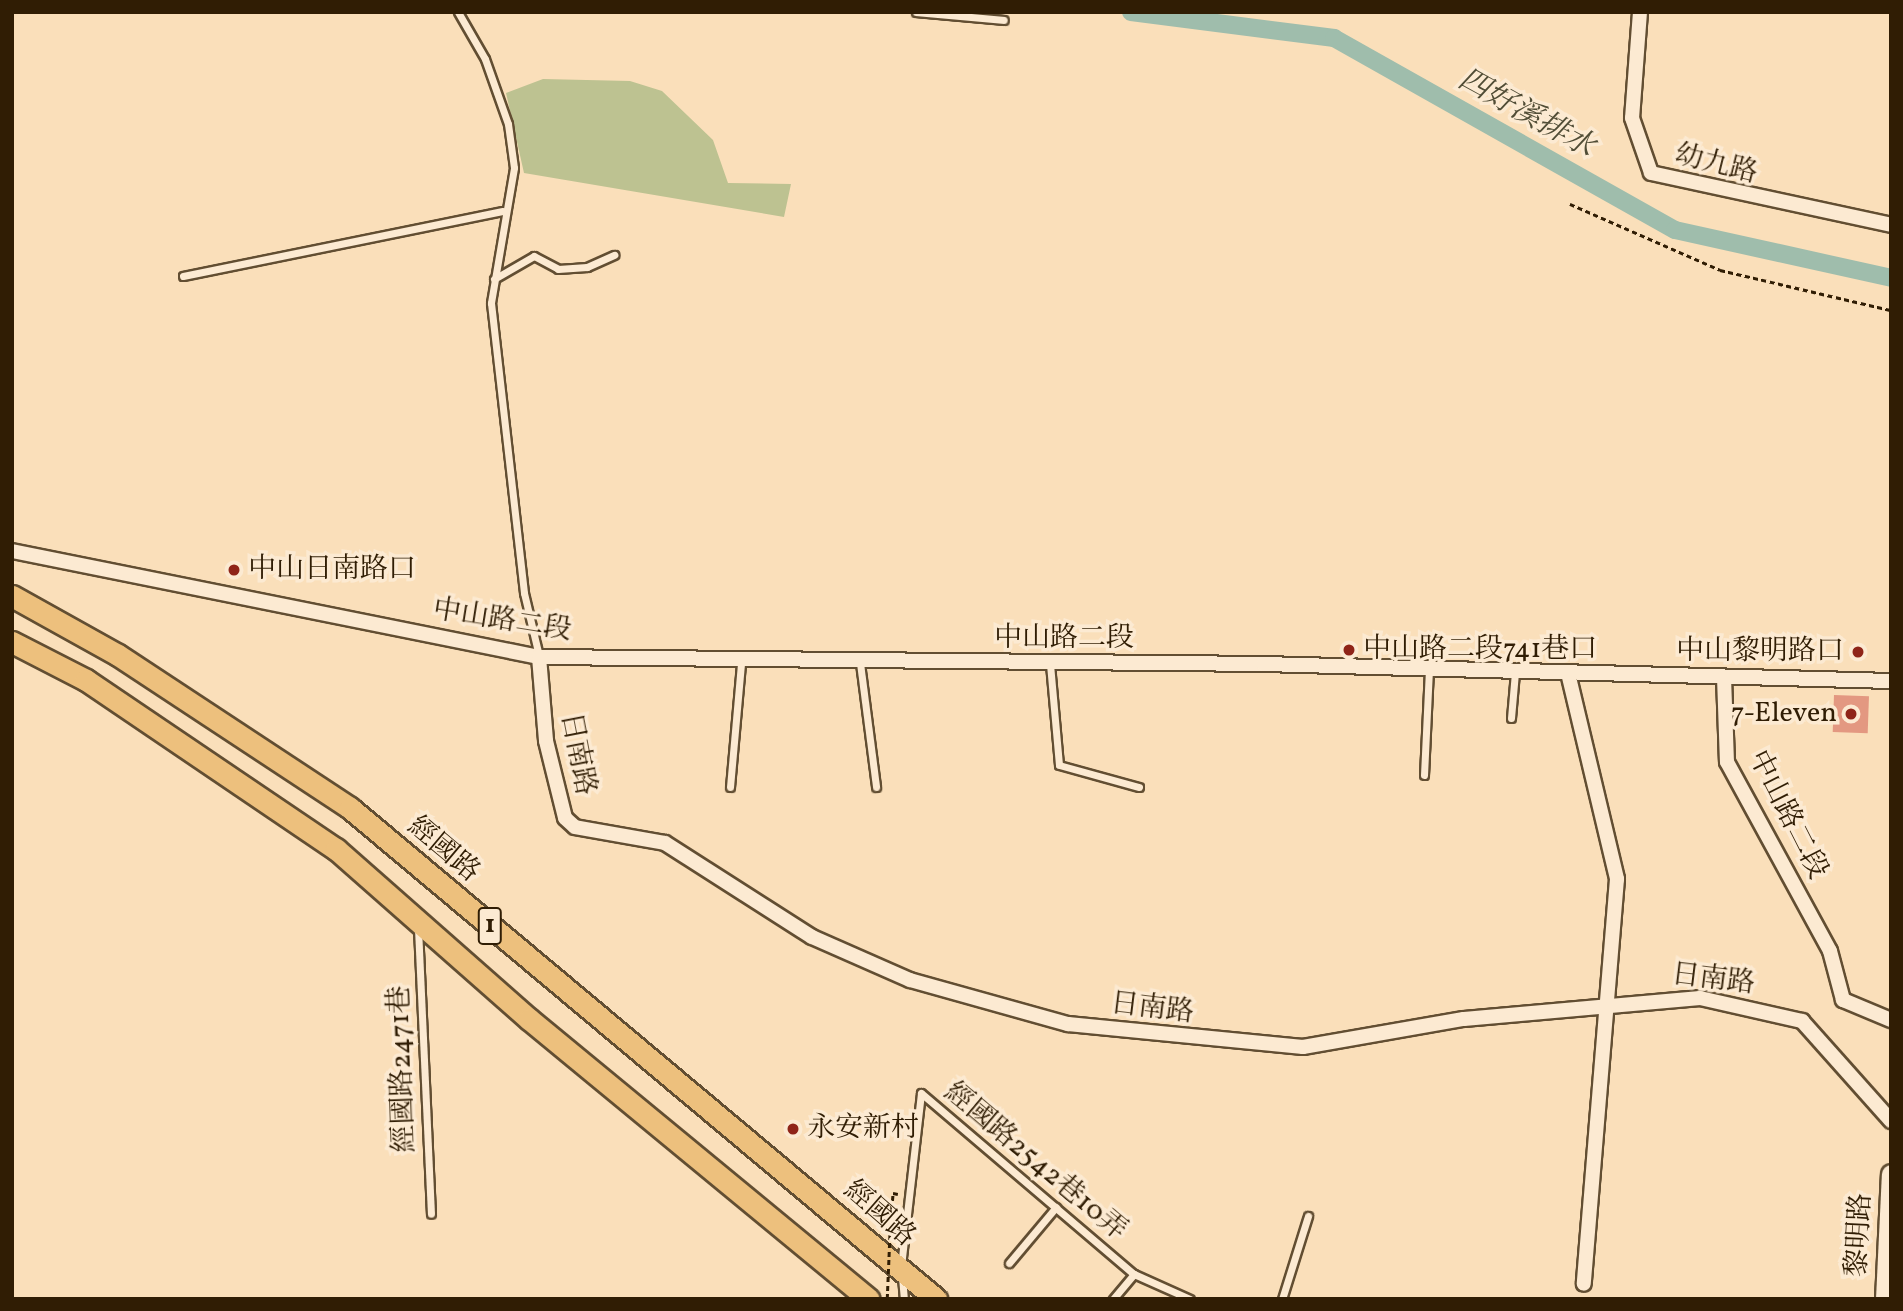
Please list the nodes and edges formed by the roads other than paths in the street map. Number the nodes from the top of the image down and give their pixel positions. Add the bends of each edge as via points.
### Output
1 (458, 12) edge
2 (916, 12) edge
3 (1640, 12) edge
4 (1004, 20) dead end
5 (502, 211) junction
6 (1891, 225) edge
7 (614, 255) dead end
8 (183, 276) dead end
9 (494, 279) junction
10 (12, 551) edge
11 (12, 596) edge
12 (12, 642) edge
13 (539, 657) junction
14 (741, 663) junction
15 (860, 663) junction
16 (1050, 664) junction
17 (1429, 669) junction
18 (1515, 671) junction
19 (1568, 673) junction
20 (1724, 677) junction
21 (1891, 681) edge
22 (1511, 718) dead end
23 (1424, 775) dead end
24 (1139, 786) dead end
25 (730, 787) dead end
26 (876, 787) dead end
27 (418, 924) junction
28 (1605, 1005) junction
29 (1891, 1020) edge
30 (1891, 1122) edge
31 (1891, 1174) edge
32 (1056, 1207) junction
33 (431, 1214) dead end
34 (1308, 1216) dead end
35 (1009, 1263) dead end
36 (901, 1269) junction
37 (1134, 1274) junction
38 (1584, 1284) dead end
39 (869, 1299) edge
40 (904, 1299) edge
41 (936, 1299) edge
42 (1113, 1299) edge
43 (1190, 1299) edge
44 (1282, 1299) edge
45 (1885, 1299) edge

1 - 5 lane via 485,59 508,124 514,168
2 - 4 lane
3 - 6 street, 幼九路 via 1632,118 1651,173
5 - 8 lane
5 - 9 lane
7 - 9 lane via 587,267 558,269 534,256
9 - 13 lane via 491,303 524,593
10 - 13 street, 中山路二段
11 - 36 main road, 經國路 / 1 via 118,654 350,808
12 - 27 main road, 1 via 86,680 336,849
13 - 14 street, 中山路二段
13 - 28 street, 日南路 via 546,741 565,818 575,827 665,843 812,936 910,980 1068,1024 1303,1047 1464,1019
14 - 15 street, 中山路二段
14 - 25 lane
15 - 16 street, 中山路二段
15 - 26 lane
16 - 17 street, 中山路二段
16 - 24 lane via 1059,765
17 - 18 street, 中山路二段
17 - 23 lane
18 - 19 street, 中山路二段
18 - 22 lane
19 - 20 street, 中山路二段
19 - 28 street via 1617,879
20 - 21 street
20 - 29 street, 中山路二段 via 1727,762 1830,951 1843,1000
27 - 33 lane, 經國路2471巷
27 - 39 main road, 1
28 - 30 street, 日南路 via 1700,998 1784,1012 1802,1021
28 - 38 street
31 - 45 street, 黎明路
32 - 35 lane
32 - 36 lane, 經國路2542巷10弄 via 922,1093
32 - 37 lane, 經國路2542巷10弄
34 - 44 lane
36 - 40 lane
36 - 41 main road, 經國路 / 1
37 - 42 lane
37 - 43 lane, 經國路2542巷10弄

